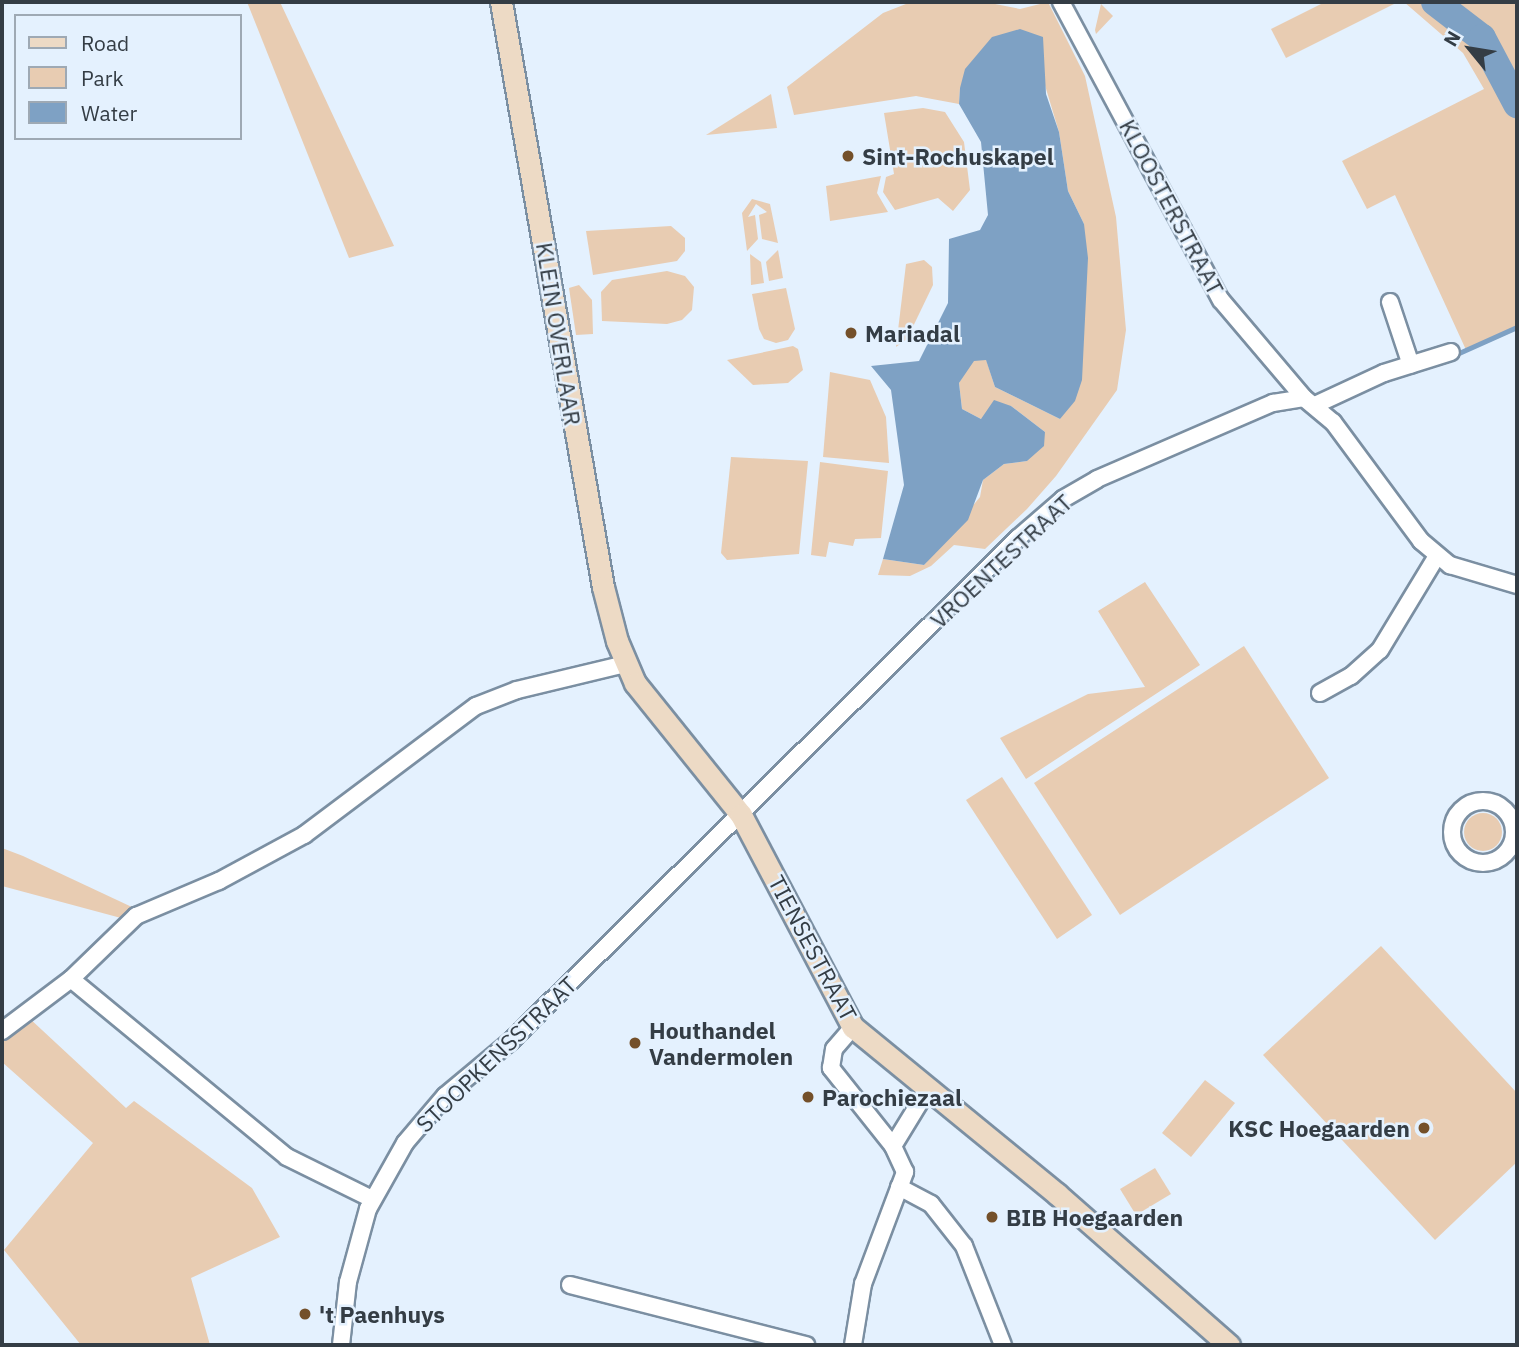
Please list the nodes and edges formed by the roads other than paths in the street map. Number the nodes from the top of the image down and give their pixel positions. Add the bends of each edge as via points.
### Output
1 (501, 2) edge
2 (1061, 2) edge
3 (1390, 302) dead end
4 (1451, 352) dead end
5 (1411, 365) junction
6 (1309, 401) junction
7 (1437, 556) junction
8 (1517, 585) edge
9 (625, 664) junction
10 (1320, 693) dead end
11 (741, 815) junction
12 (71, 979) junction
13 (853, 1027) junction
14 (2, 1031) edge
15 (920, 1102) dead end
16 (893, 1146) junction
17 (899, 1187) junction
18 (372, 1199) junction
19 (570, 1285) dead end
20 (341, 1345) edge
21 (806, 1345) edge
22 (853, 1345) edge
23 (1003, 1345) edge
24 (1230, 1345) edge

1 - 9 main road, KLEIN OVERLAAR via 593,533
2 - 6 street, KLOOSTERSTRAAT via 1221,300
3 - 5 street
4 - 5 street, VROENTESTRAAT
5 - 6 street, VROENTESTRAAT
6 - 7 street
6 - 11 street, VROENTESTRAAT via 1273,403 1097,479 1063,499 1018,538
7 - 8 street via 1450,565
7 - 10 street via 1380,650 1351,676
9 - 11 main road, TIENSESTRAAT via 650,705
9 - 12 street via 517,690 476,706 304,835 219,881 136,916
11 - 13 main road, TIENSESTRAAT via 836,1003
11 - 18 street, STOOPKENSSTRAAT via 511,1041 445,1096 405,1143
12 - 14 street
12 - 18 street via 287,1157
13 - 16 street via 834,1049 831,1068
13 - 24 main road, TIENSESTRAAT via 1057,1194
15 - 16 street
16 - 17 street via 905,1172
17 - 22 street via 863,1284
17 - 23 street via 931,1204 964,1246
18 - 20 street, STOOPKENSSTRAAT via 348,1282
19 - 21 street

